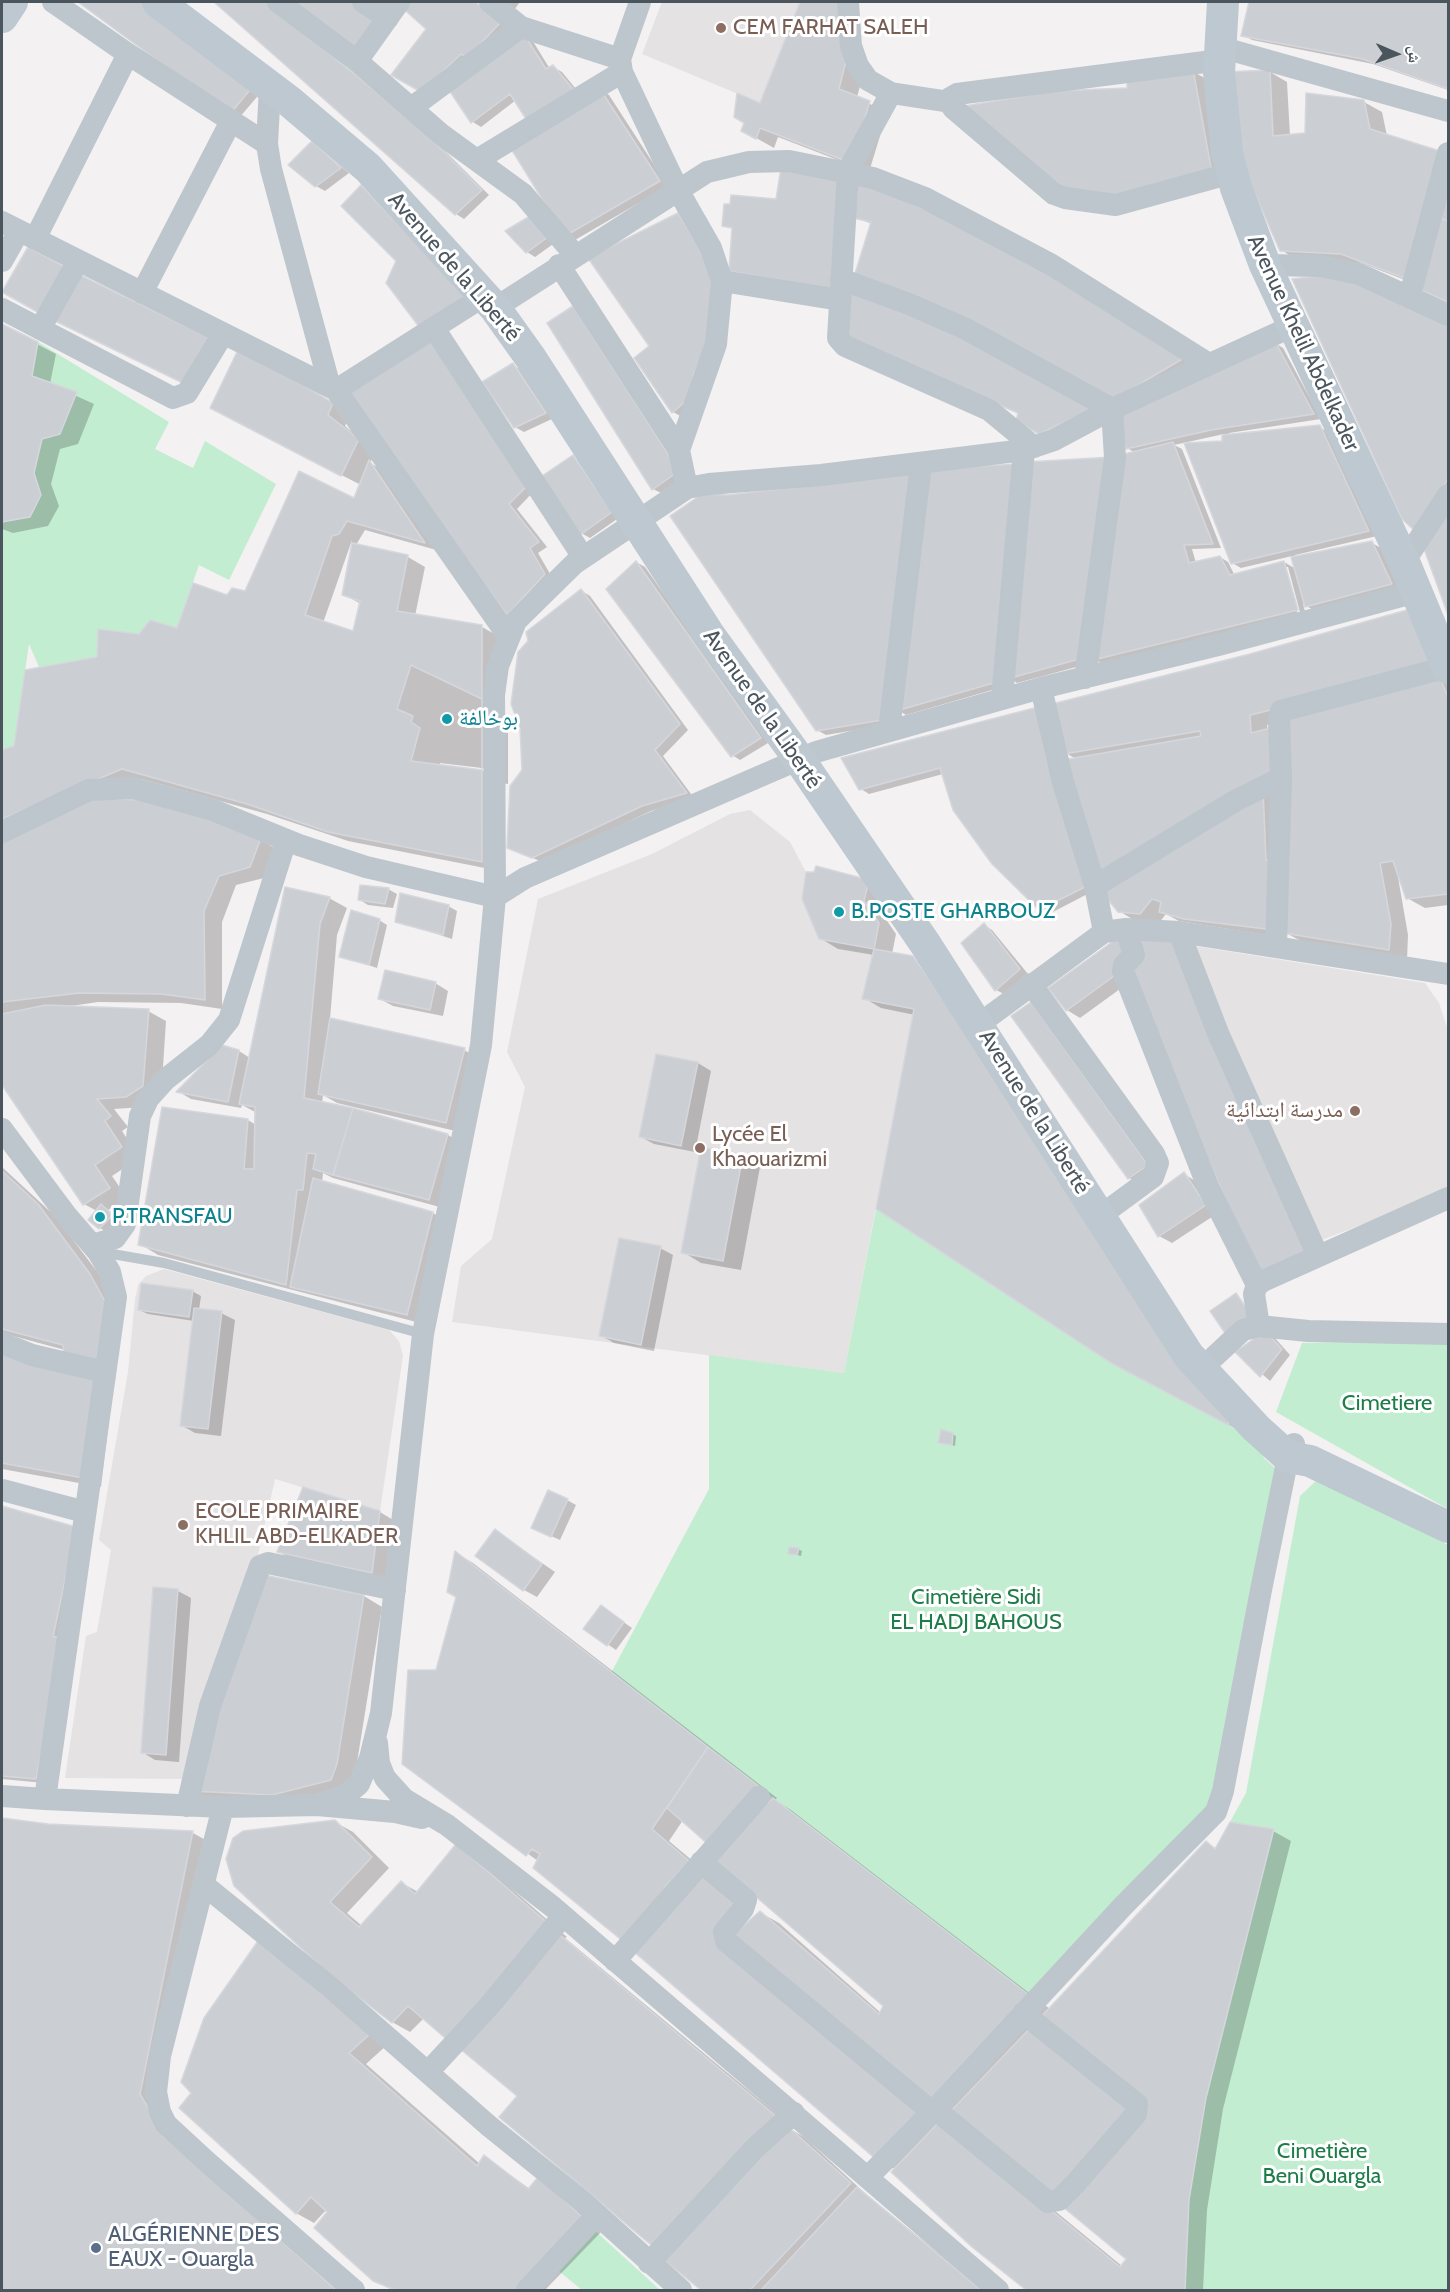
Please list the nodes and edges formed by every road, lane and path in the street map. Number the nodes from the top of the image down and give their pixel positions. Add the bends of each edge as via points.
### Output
1 (12, 2) edge
2 (53, 2) edge
3 (158, 2) edge
4 (185, 2) edge
5 (278, 2) edge
6 (363, 2) edge
7 (490, 2) edge
8 (640, 2) edge
9 (848, 2) edge
10 (1223, 2) edge
11 (393, 10) edge
12 (514, 15) edge
13 (2, 17) edge
14 (1220, 53) junction
15 (128, 54) junction
16 (357, 61) junction
17 (621, 66) junction
18 (270, 87) junction
19 (891, 93) junction
20 (950, 102) junction
21 (411, 108) junction
22 (1449, 111) edge
23 (231, 121) junction
24 (267, 144) junction
25 (1449, 153) edge
26 (477, 160) junction
27 (848, 171) junction
28 (1232, 173) junction
29 (679, 192) junction
30 (19, 230) edge
31 (567, 260) junction
32 (2, 261) edge
33 (78, 261) junction
34 (1265, 265) junction
35 (722, 281) junction
36 (840, 290) junction
37 (142, 293) junction
38 (1410, 296) junction
39 (496, 301) junction
40 (2, 309) edge
41 (1449, 315) edge
42 (1294, 325) junction
43 (434, 328) junction
44 (40, 329) junction
45 (223, 334) junction
46 (1209, 364) junction
47 (333, 388) junction
48 (1112, 409) junction
49 (1029, 448) junction
50 (679, 450) junction
51 (921, 464) junction
52 (687, 488) junction
53 (1449, 495) edge
54 (642, 520) junction
55 (584, 557) junction
56 (1404, 562) junction
57 (1416, 591) junction
58 (1441, 630) edge
59 (508, 636) junction
60 (1448, 668) edge
61 (1085, 678) junction
62 (1041, 688) junction
63 (1002, 699) junction
64 (889, 730) junction
65 (808, 755) junction
66 (1281, 778) junction
67 (2, 832) edge
68 (286, 840) junction
69 (1095, 886) junction
70 (495, 897) junction
71 (1115, 931) junction
72 (1179, 932) junction
73 (1276, 947) junction
74 (1447, 978) edge
75 (1031, 984) junction
76 (990, 1016) junction
77 (2, 1129) edge
78 (1449, 1198) edge
79 (1107, 1212) junction
80 (95, 1249) junction
81 (1318, 1256) junction
82 (1257, 1285) junction
83 (1259, 1326) junction
84 (423, 1334) junction
85 (1449, 1334) edge
86 (2, 1343) edge
87 (1214, 1357) junction
88 (105, 1372) junction
89 (1297, 1454) junction
90 (2, 1490) edge
91 (86, 1512) junction
92 (1449, 1527) edge
93 (395, 1590) junction
94 (376, 1732) junction
95 (2, 1796) edge
96 (759, 1797) dead end
97 (45, 1799) junction
98 (317, 1805) junction
99 (187, 1806) junction
100 (224, 1807) junction
101 (447, 1825) junction
102 (701, 1862) junction
103 (204, 1885) junction
104 (563, 1916) junction
105 (615, 1961) junction
106 (1023, 2013) junction
107 (428, 2072) junction
108 (933, 2110) junction
109 (794, 2113) junction
110 (868, 2177) junction
111 (597, 2215) junction
112 (649, 2263) junction
113 (354, 2290) edge
114 (526, 2290) edge
115 (681, 2290) edge
116 (998, 2290) edge

1 - 13 street
2 - 15 street
3 - 18 street, Avenue de la Liberté
4 - 39 street, Avenue de la Liberté via 301,90 379,159 426,206
5 - 16 street
6 - 11 street
7 - 12 street
8 - 17 street
9 - 19 street via 851,46 858,66 868,80
10 - 14 street, Avenue Khelil Abdelkader
11 - 16 street
12 - 17 street
12 - 21 street
14 - 20 street via 957,94
14 - 22 street
14 - 28 street, Avenue Khelil Abdelkader via 1223,117
15 - 23 street
15 - 30 street
16 - 21 street
17 - 26 street
17 - 29 street
18 - 24 street
18 - 39 street, Avenue de la Liberté via 368,168
19 - 20 street
19 - 27 street
20 - 28 street via 1054,194 1065,198 1116,205
21 - 26 street
23 - 24 street
23 - 37 street
24 - 47 street via 276,194
25 - 38 street
26 - 31 street via 523,194
27 - 29 street via 789,161 749,162 707,172
27 - 36 street
27 - 46 street via 903,188 985,228 1053,265
28 - 34 street, Avenue Khelil Abdelkader
29 - 31 street
29 - 35 street via 711,248
30 - 32 street
30 - 33 street
31 - 39 street
31 - 50 street
33 - 37 street
33 - 44 street
34 - 38 street via 1337,268 1359,273
34 - 42 street, Avenue Khelil Abdelkader
35 - 36 street
35 - 50 street via 716,344
36 - 48 street via 909,304 966,329
36 - 49 street via 838,334 844,346 989,410
37 - 45 street
38 - 41 street
39 - 43 street
39 - 54 street, Avenue de la Liberté
40 - 44 street
42 - 46 street
42 - 56 street, Avenue Khelil Abdelkader
43 - 47 street
43 - 55 street
44 - 45 street via 173,398 187,393
45 - 47 street
46 - 48 street
47 - 59 street
48 - 49 street via 1054,440
48 - 61 street via 1115,458
49 - 51 street
49 - 63 street
50 - 52 street
51 - 52 street
51 - 64 street
52 - 54 street
53 - 56 street
54 - 55 street
54 - 65 street, Avenue de la Liberté
55 - 59 street via 525,609
56 - 57 street, Avenue Khelil Abdelkader
57 - 58 street, Avenue Khelil Abdelkader
57 - 61 street
58 - 60 street, Avenue Khelil Abdelkader
59 - 70 street via 498,666 493,727
60 - 66 street via 1284,710 1279,719
61 - 62 street
62 - 63 street
62 - 69 street via 1063,782
63 - 64 street
64 - 65 street
65 - 70 street via 525,878
65 - 76 street, Avenue de la Liberté
65 - 79 street, Avenue de la Liberté via 982,1029
66 - 69 street via 1235,801
66 - 73 street
67 - 68 street via 64,800 108,787 173,797
68 - 70 street via 366,867
68 - 80 street via 229,1020 209,1045 166,1079 148,1099 140,1116 125,1224 115,1238
69 - 71 street
70 - 84 street via 481,1045
71 - 72 street
71 - 75 street
71 - 82 street via 1134,953 1123,971 1208,1187
72 - 73 street
72 - 81 street via 1218,1033
73 - 74 street
75 - 76 street
75 - 79 street via 1158,1163 1153,1177
76 - 79 street, Avenue de la Liberté via 1054,1110
77 - 80 street
78 - 81 street
79 - 87 street, Avenue de la Liberté
79 - 89 street, Avenue de la Liberté via 1190,1356 1256,1428
80 - 84 lane via 164,1263
80 - 88 street via 110,1272 116,1296
81 - 82 street
82 - 83 street via 1254,1294
83 - 85 street
83 - 87 street via 1243,1330
84 - 93 street
86 - 88 street via 32,1355
87 - 89 street, Avenue de la Liberté
88 - 91 street
89 - 92 street, Avenue de la Liberté
89 - 106 street via 1220,1804
90 - 91 street
91 - 97 street
93 - 94 street
93 - 99 street via 268,1563 260,1566 210,1706
94 - 98 street via 359,1784 346,1795
94 - 101 street via 379,1763 394,1790
95 - 97 street
96 - 102 street
97 - 99 street
98 - 100 street
98 - 101 street via 395,1812
99 - 100 street
100 - 103 street
101 - 104 street
102 - 105 street
102 - 108 street via 746,1900 724,1932 726,1941
103 - 107 street
103 - 113 street via 160,2055 156,2091 160,2112 166,2124 206,2161
104 - 105 street
104 - 107 street via 490,2005
105 - 109 street
106 - 108 street
106 - 108 street via 1138,2107 1075,2184 1059,2200 1048,2202
107 - 111 street
108 - 110 street
109 - 110 street
109 - 112 street via 755,2148
110 - 116 street
111 - 112 street
111 - 114 street
112 - 115 street

